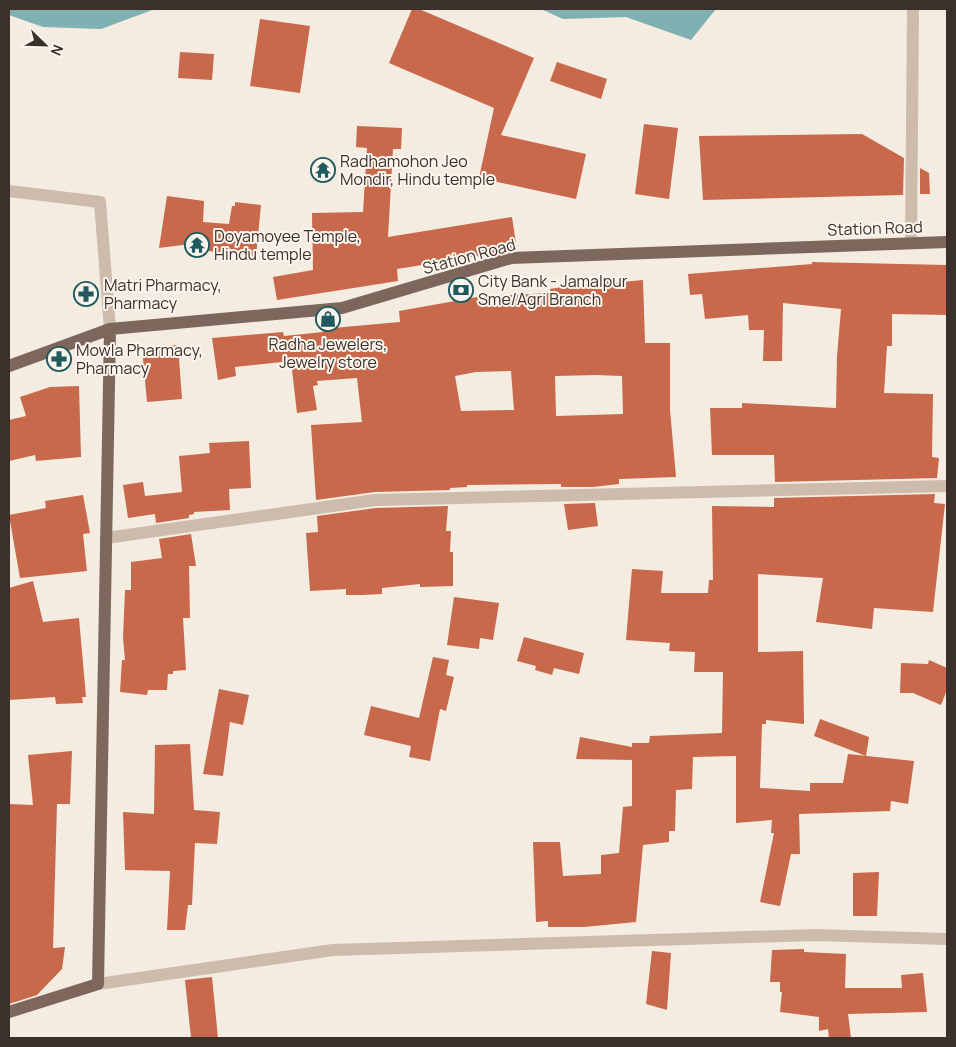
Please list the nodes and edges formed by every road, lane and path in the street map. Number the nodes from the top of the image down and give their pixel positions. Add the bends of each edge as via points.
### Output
1 (913, 9) edge
2 (9, 191) edge
3 (947, 242) edge
4 (911, 243) junction
5 (110, 329) junction
6 (9, 366) edge
7 (947, 486) edge
8 (106, 538) junction
9 (947, 939) edge
10 (98, 984) junction
11 (9, 1012) edge

1 - 4 street
2 - 5 street via 100,202
3 - 4 main road, Station Road
4 - 5 main road, Station Road via 511,258 342,308
5 - 6 main road, Station Road
5 - 8 main road
7 - 8 street via 375,500
8 - 10 main road
9 - 10 street via 815,935 333,950
10 - 11 main road

